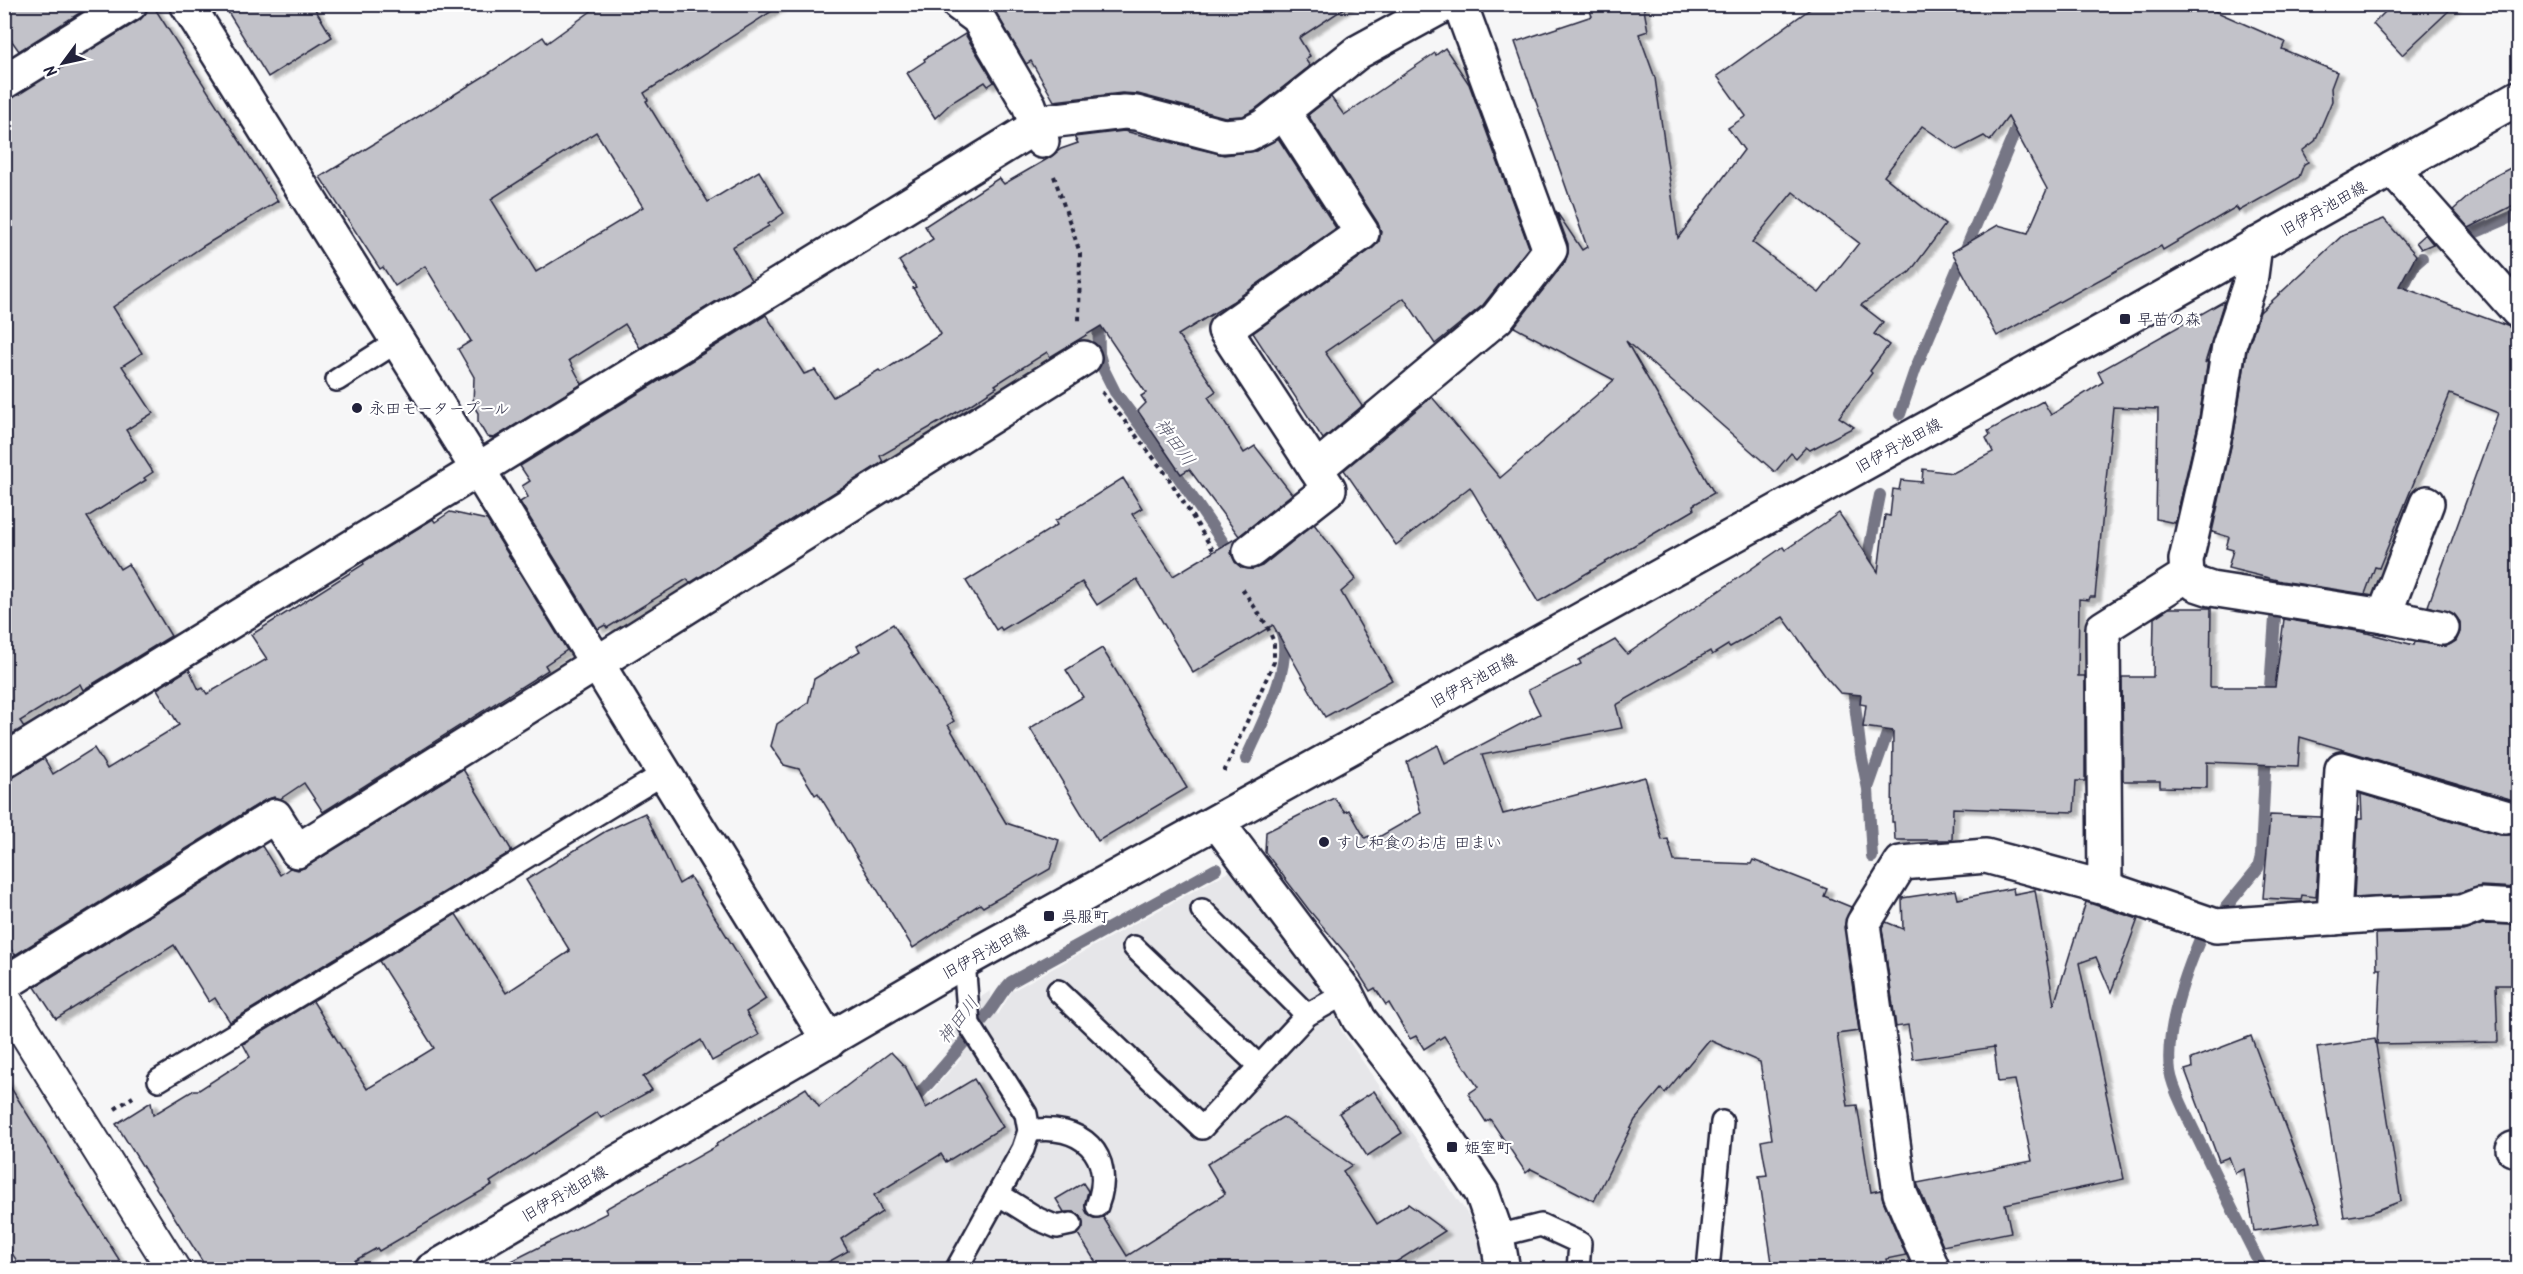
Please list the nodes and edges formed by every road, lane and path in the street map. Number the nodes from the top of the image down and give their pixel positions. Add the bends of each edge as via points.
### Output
1 (130, 4) edge
2 (187, 4) edge
3 (959, 4) edge
4 (1446, 4) edge
5 (1460, 4) edge
6 (4, 82) edge
7 (2518, 98) edge
8 (1283, 111) junction
9 (1040, 134) junction
10 (2392, 169) junction
11 (2255, 245) junction
12 (2518, 311) edge
13 (398, 341) junction
14 (1084, 358) junction
15 (337, 380) dead end
16 (477, 468) junction
17 (1316, 469) junction
18 (2427, 503) dead end
19 (1250, 551) dead end
20 (1219, 557) dead end
21 (2187, 575) junction
22 (1238, 584) dead end
23 (2384, 616) junction
24 (2442, 628) dead end
25 (595, 663) junction
26 (4, 761) edge
27 (663, 774) junction
28 (2505, 817) dead end
29 (1217, 822) junction
30 (2106, 888) junction
31 (2518, 908) edge
32 (1202, 910) dead end
33 (2334, 918) junction
34 (1134, 947) dead end
35 (964, 961) junction
36 (4, 984) edge
37 (1058, 991) dead end
38 (1346, 993) junction
39 (4, 998) edge
40 (1306, 1015) junction
41 (829, 1041) junction
42 (1259, 1066) junction
43 (159, 1080) joint
44 (1722, 1122) dead end
45 (86, 1128) junction
46 (1029, 1131) junction
47 (998, 1194) junction
48 (1097, 1206) dead end
49 (1071, 1224) dead end
50 (1497, 1236) junction
51 (174, 1269) edge
52 (432, 1269) edge
53 (956, 1269) edge
54 (1503, 1269) edge
55 (1578, 1269) edge
56 (1708, 1269) edge
57 (1933, 1269) edge

1 - 6 street
2 - 13 street
3 - 9 street via 978,18 1029,105
4 - 8 street via 1358,52
5 - 17 street via 1550,250 1497,318
7 - 10 street, 旧伊丹池田線
8 - 9 street via 1264,126 1237,136 1223,136 1136,113 1060,119
8 - 17 street via 1362,233 1224,330
9 - 14 path via 1080,253 1079,325
9 - 16 street
10 - 11 street, 旧伊丹池田線
10 - 12 street
11 - 21 street via 2250,283 2229,346 2216,429 2186,560
11 - 29 street, 旧伊丹池田線
13 - 15 lane
13 - 16 street
14 - 20 path via 1105,396 1166,474
14 - 25 street
16 - 25 street
16 - 26 street
17 - 19 street via 1329,489
18 - 23 street
21 - 23 street via 2196,584 2211,589
21 - 30 street via 2103,628
22 - 29 path via 1266,624 1274,642 1274,662 1223,776
23 - 24 street
25 - 27 street
25 - 36 street via 297,851 275,816
27 - 41 street
27 - 43 lane
28 - 33 street via 2342,769
29 - 35 street, 旧伊丹池田線
29 - 38 street
30 - 33 street via 2216,926
30 - 57 street via 1986,856 1901,863 1863,924 1900,1193
31 - 33 street via 2480,905 2462,912
32 - 40 lane
34 - 42 lane
35 - 41 street, 旧伊丹池田線
35 - 46 lane via 969,1024 1026,1114
37 - 42 lane via 1202,1128
38 - 40 lane
38 - 50 street via 1359,1019 1416,1093 1482,1193
39 - 45 street
40 - 42 lane
41 - 52 street, 旧伊丹池田線
43 - 45 path
44 - 56 lane
45 - 51 street
46 - 47 lane
46 - 48 lane via 1050,1127 1088,1144 1104,1177
47 - 49 lane via 1057,1227
47 - 53 lane
50 - 54 street
50 - 55 lane via 1541,1225 1580,1243

